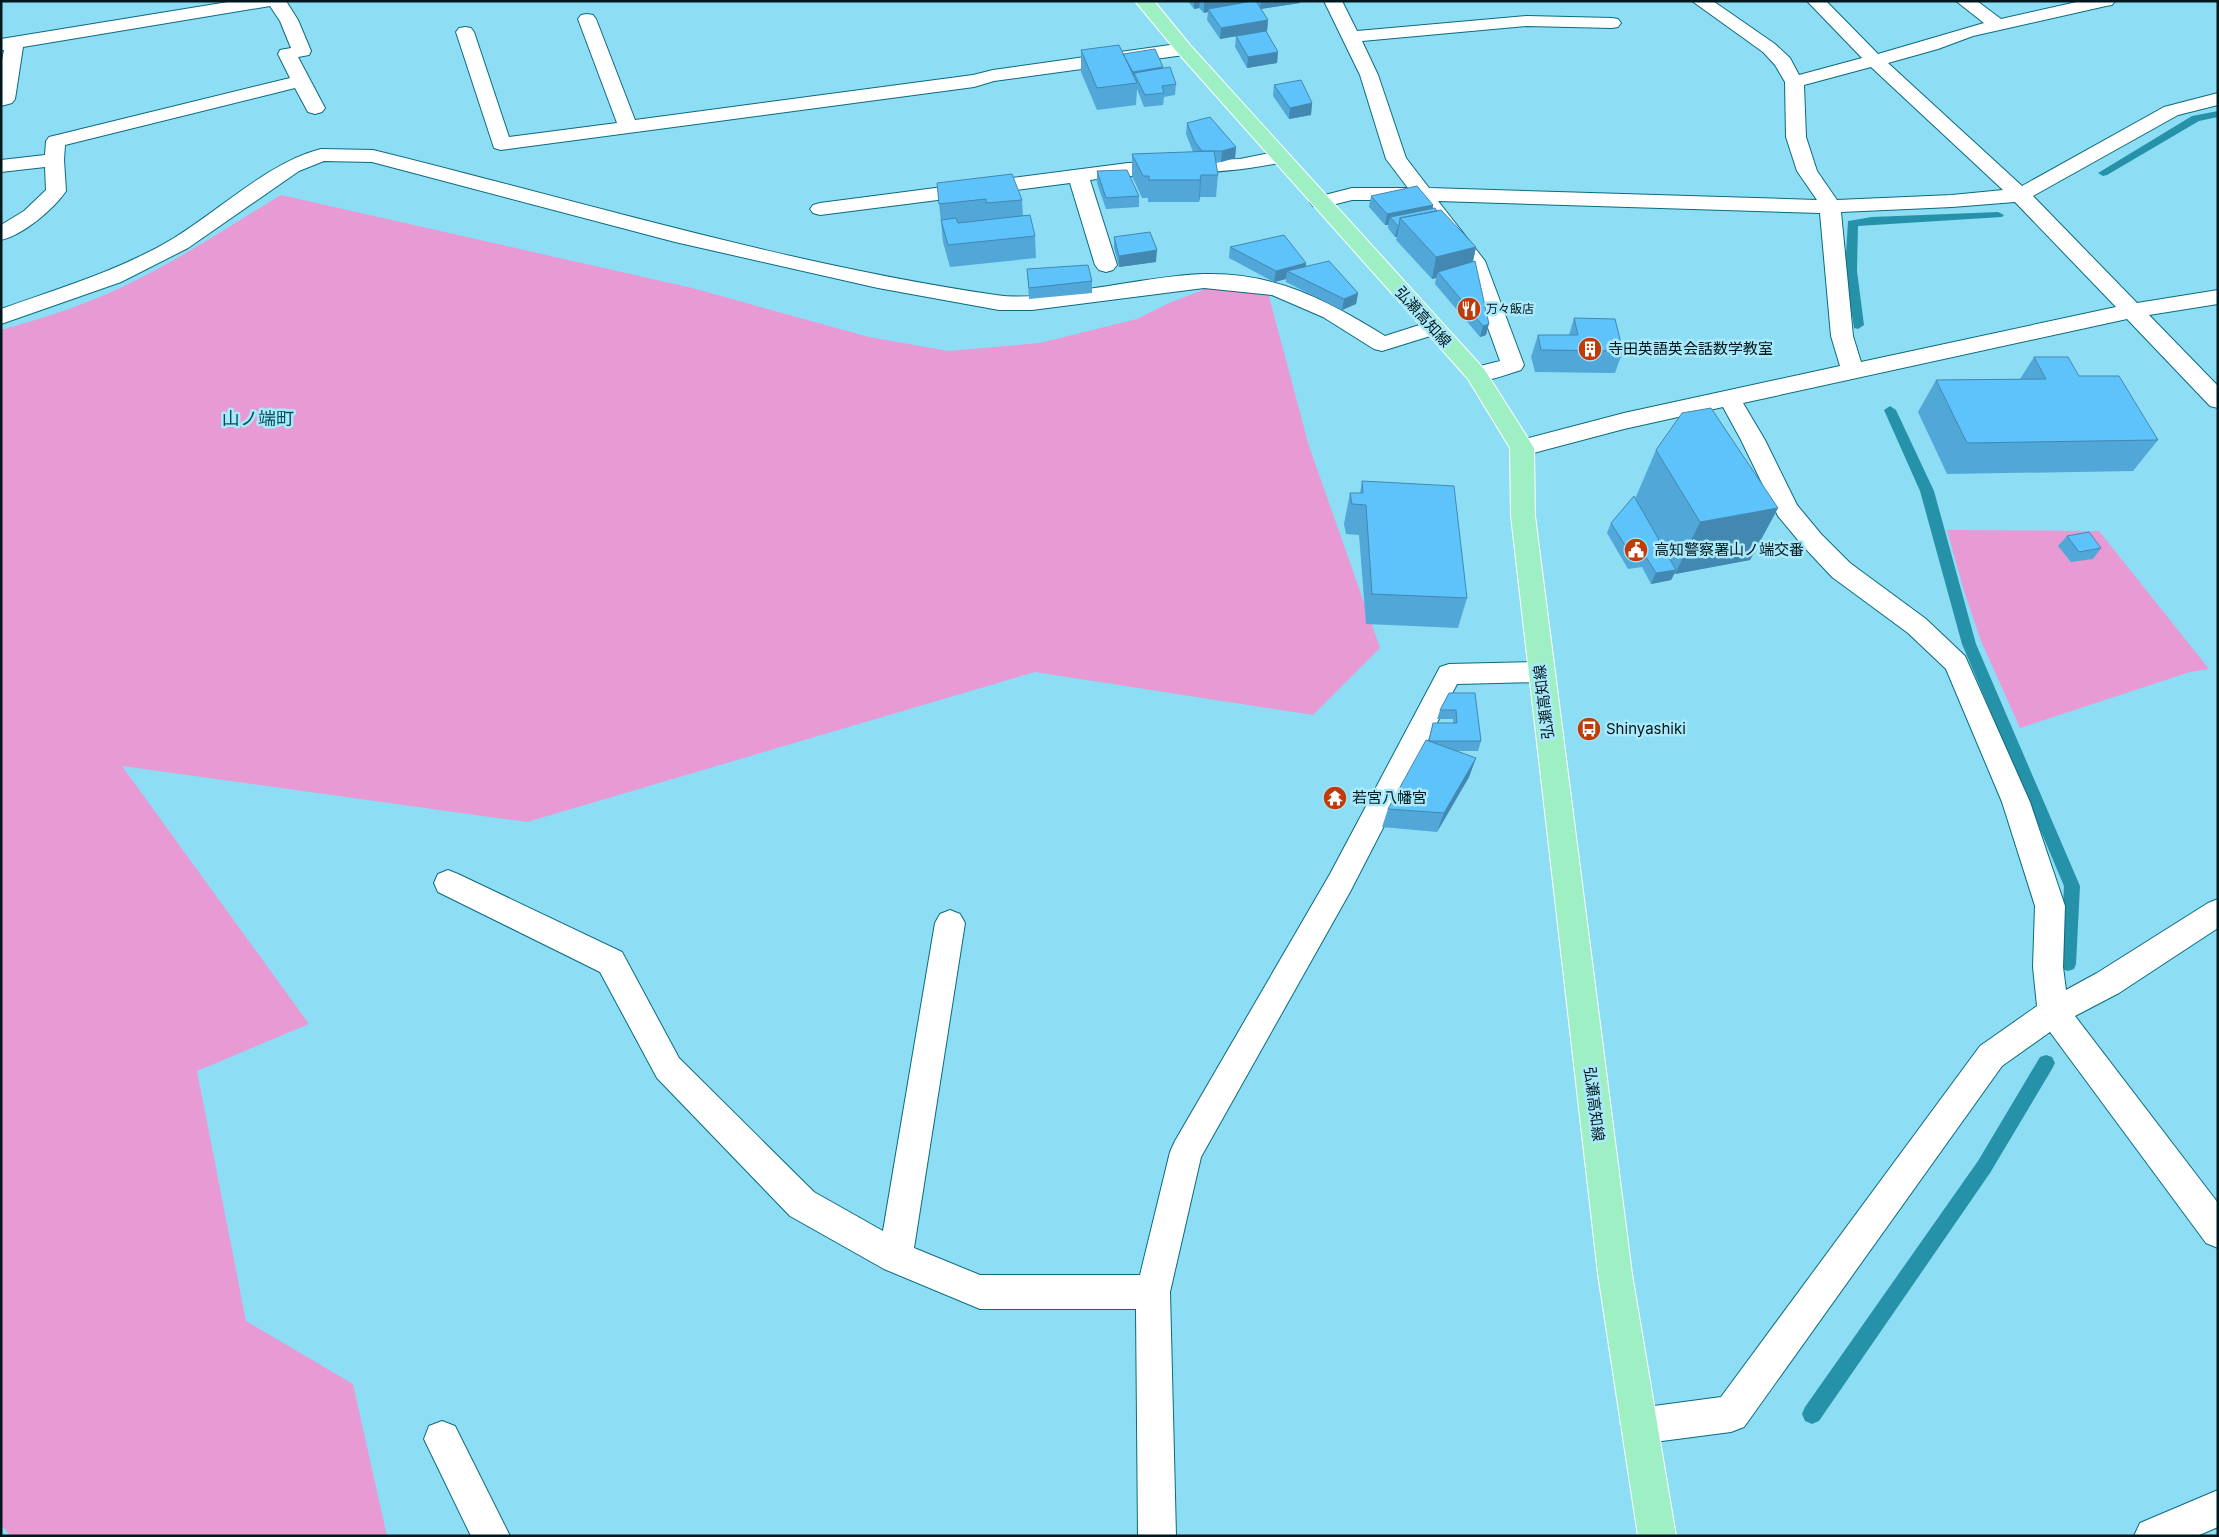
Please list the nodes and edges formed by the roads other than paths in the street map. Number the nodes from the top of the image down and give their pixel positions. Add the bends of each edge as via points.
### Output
1 (268, 1) edge
2 (277, 1) edge
3 (1144, 1) edge
4 (1333, 1) edge
5 (1701, 1) edge
6 (1816, 1) edge
7 (1965, 1) edge
8 (2106, 1) edge
9 (587, 19) dead end
10 (1612, 24) dead end
11 (1998, 25) junction
12 (465, 32) dead end
13 (1350, 37) junction
14 (7, 44) edge
15 (1184, 49) junction
16 (1875, 61) junction
17 (299, 81) junction
18 (1794, 82) junction
19 (2218, 99) edge
20 (1, 100) edge
21 (315, 108) dead end
22 (628, 127) junction
23 (1280, 157) junction
24 (54, 160) junction
25 (1, 166) edge
26 (1078, 175) junction
27 (1423, 194) junction
28 (2020, 195) junction
29 (1320, 202) junction
30 (1830, 205) junction
31 (820, 209) dead end
32 (1, 234) edge
33 (1106, 265) dead end
34 (2218, 297) edge
35 (2130, 311) junction
36 (1, 318) edge
37 (1432, 328) junction
38 (1853, 371) junction
39 (1476, 374) junction
40 (1729, 398) junction
41 (2218, 400) edge
42 (1522, 448) junction
43 (1540, 672) junction
44 (448, 883) dead end
45 (2218, 912) edge
46 (950, 923) dead end
47 (2053, 1012) junction
48 (2218, 1231) edge
49 (896, 1257) junction
50 (1153, 1292) junction
51 (1639, 1426) junction
52 (442, 1439) dead end
53 (2218, 1508) edge
54 (491, 1536) edge
55 (1157, 1536) edge
56 (1657, 1536) edge
57 (2154, 1536) edge

1 - 14 street
2 - 17 street via 302,51 287,54
3 - 15 main road, 弘瀬高知線
4 - 13 street
5 - 18 street via 1769,48 1783,62
6 - 16 street
7 - 11 street
8 - 11 street
9 - 22 street
10 - 13 street via 1527,21
11 - 16 street
12 - 22 street via 501,144
13 - 27 street via 1369,75 1396,159
14 - 20 street via 5,99
15 - 22 street via 974,81
15 - 23 main road, 弘瀬高知線
16 - 18 street
16 - 28 street
17 - 21 street
17 - 24 street via 56,141
18 - 30 street via 1796,137 1807,171
19 - 28 street via 2172,111
23 - 26 street via 1240,165 1128,168
23 - 29 main road, 弘瀬高知線
24 - 25 street
24 - 32 street via 56,191 31,215
26 - 31 street
26 - 33 street
27 - 29 street via 1352,194
27 - 30 street via 1801,207
27 - 39 street via 1474,261 1514,365
28 - 30 street
28 - 35 street
29 - 37 main road, 弘瀬高知線
30 - 38 street via 1842,336
34 - 35 street
35 - 38 street
35 - 41 street
36 - 37 street via 113,277 181,243 292,167 321,155 373,156 675,236 999,304 1032,304 1204,282 1234,283 1276,289 1309,302 1332,312 1382,344
37 - 39 main road, 弘瀬高知線
38 - 40 street
39 - 42 main road, 弘瀬高知線
40 - 42 street
40 - 47 street via 1787,510 1812,540 1841,570 1917,626 1956,662 2016,802 2050,906 2048,967
42 - 43 main road, 弘瀬高知線 via 1523,516
43 - 50 street via 1449,674 1340,883 1186,1152
43 - 51 main road, 弘瀬高知線 via 1615,1274
44 - 49 street via 611,962 668,1068 802,1204
45 - 47 street via 2108,983
46 - 49 street
47 - 48 street
47 - 51 street via 1991,1056 1731,1414
49 - 50 street via 980,1292
50 - 55 street
51 - 56 main road, 弘瀬高知線
52 - 54 street
53 - 57 street

